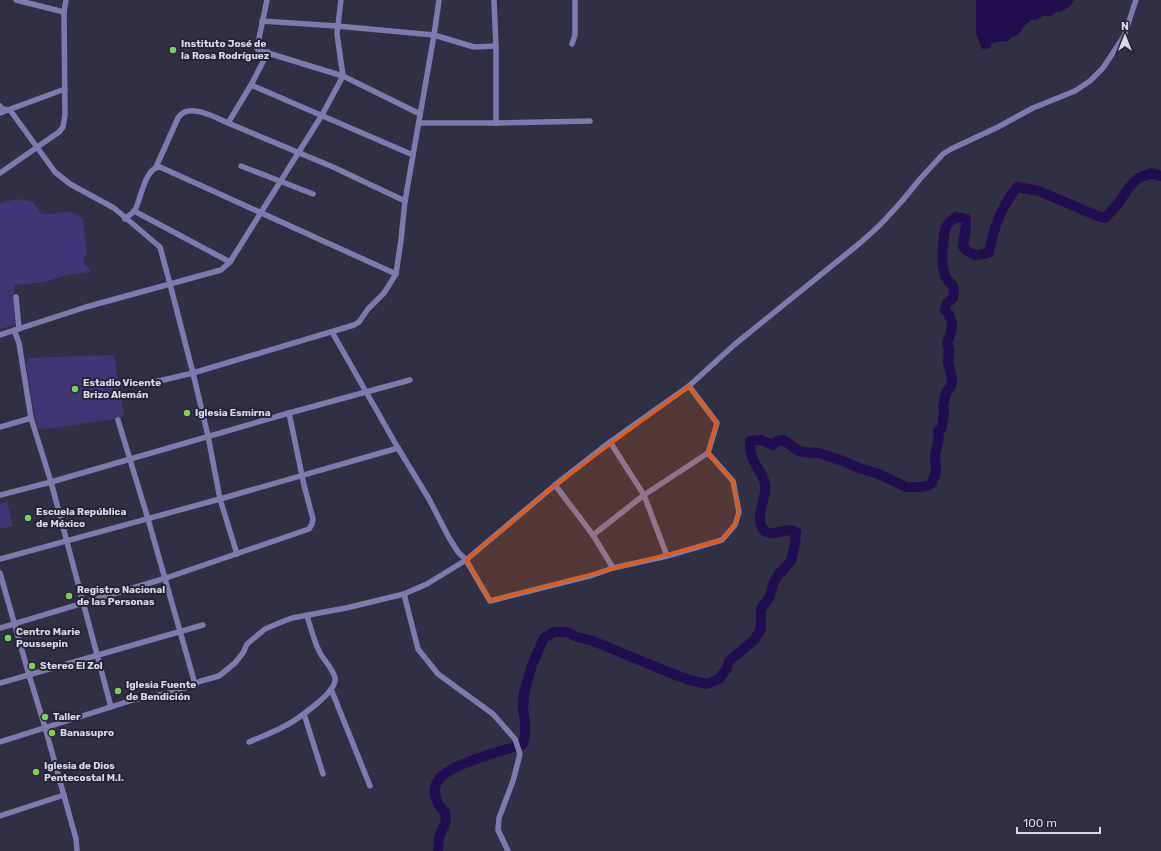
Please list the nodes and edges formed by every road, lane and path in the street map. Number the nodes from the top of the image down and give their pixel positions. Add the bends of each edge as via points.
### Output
1 (16, 0) edge
2 (66, 0) edge
3 (267, 0) edge
4 (341, 0) edge
5 (438, 0) edge
6 (494, 0) edge
7 (575, 0) edge
8 (1136, 0) edge
9 (64, 12) junction
10 (262, 21) junction
11 (337, 26) junction
12 (434, 35) junction
13 (572, 44) dead end
14 (496, 46) junction
15 (268, 52) junction
16 (343, 76) junction
17 (251, 85) junction
18 (65, 89) junction
19 (0, 106) edge
20 (8, 110) junction
21 (0, 113) edge
22 (420, 114) junction
23 (322, 115) junction
24 (590, 121) dead end
25 (228, 123) junction
26 (419, 123) junction
27 (496, 123) junction
28 (37, 147) junction
29 (298, 152) junction
30 (413, 155) junction
31 (241, 166) dead end
32 (156, 167) junction
33 (0, 173) edge
34 (280, 181) junction
35 (313, 194) dead end
36 (405, 201) junction
37 (134, 211) junction
38 (261, 212) junction
39 (125, 219) junction
40 (230, 262) junction
41 (396, 274) junction
42 (170, 284) junction
43 (16, 297) dead end
44 (16, 329) junction
45 (332, 332) junction
46 (0, 335) edge
47 (193, 373) junction
48 (410, 380) dead end
49 (142, 386) dead end
50 (689, 386) junction
51 (365, 392) junction
52 (289, 413) junction
53 (31, 418) junction
54 (118, 420) dead end
55 (0, 427) edge
56 (208, 436) junction
57 (610, 442) junction
58 (398, 448) junction
59 (708, 453) junction
60 (129, 459) junction
61 (302, 475) junction
62 (51, 482) junction
63 (555, 485) junction
64 (0, 495) edge
65 (644, 495) junction
66 (220, 499) junction
67 (148, 519) junction
68 (593, 535) junction
69 (67, 542) junction
70 (237, 554) junction
71 (667, 556) junction
72 (0, 559) edge
73 (466, 560) junction
74 (613, 568) junction
75 (0, 573) edge
76 (166, 578) junction
77 (404, 594) junction
78 (83, 602) junction
79 (307, 616) junction
80 (14, 624) junction
81 (203, 624) dead end
82 (0, 628) edge
83 (180, 630) junction
84 (97, 654) junction
85 (28, 675) junction
86 (0, 683) edge
87 (195, 684) junction
88 (332, 689) junction
89 (111, 707) junction
90 (304, 714) junction
91 (45, 727) junction
92 (0, 742) edge
93 (249, 742) dead end
94 (323, 774) dead end
95 (370, 786) dead end
96 (64, 795) junction
97 (0, 816) edge
98 (77, 851) edge
99 (508, 851) edge

1 - 9 street
2 - 9 street
3 - 10 street
4 - 11 street
5 - 12 street
6 - 14 street
7 - 13 street via 575,35
8 - 50 street via 1124,36 1103,68 1090,81 1075,91 1033,108 943,154 870,234 734,345
9 - 18 street
10 - 11 street
10 - 15 street via 257,48
11 - 12 street
11 - 16 street
12 - 14 street via 474,46
12 - 22 street
14 - 27 street
15 - 16 street
15 - 17 street
16 - 22 street
16 - 23 street
17 - 23 street
17 - 25 street
18 - 20 street
18 - 28 street via 63,127
19 - 20 street
20 - 21 street
20 - 28 street
22 - 26 street
23 - 29 street
23 - 30 street
24 - 27 street
25 - 29 street
25 - 32 street via 202,113 182,112
26 - 27 street
26 - 30 street
28 - 33 street
28 - 39 street via 60,177 114,208
29 - 34 street
29 - 36 street
30 - 36 street
31 - 34 street
32 - 37 street via 152,170
32 - 38 street
34 - 35 street
34 - 38 street
36 - 41 street
37 - 39 street
37 - 40 street
38 - 40 street
38 - 41 street
39 - 42 street via 160,248
40 - 42 street via 221,270
41 - 45 street via 384,293 359,322
42 - 44 street
42 - 47 street
43 - 44 street
44 - 46 street
44 - 53 street
45 - 47 street
45 - 51 street
47 - 49 street
47 - 56 street
48 - 51 street
50 - 57 street
50 - 59 street via 717,423
51 - 52 street
51 - 58 street
52 - 56 street
52 - 61 street
53 - 55 street
53 - 62 street
54 - 60 street
56 - 60 street
56 - 66 street
57 - 63 street
57 - 65 street
58 - 61 street
58 - 73 street via 448,536
59 - 65 street
59 - 71 street via 733,481 739,512 735,525 722,540
60 - 62 street
60 - 67 street
61 - 66 street
61 - 70 street via 313,519 310,527 305,531
62 - 64 street
62 - 69 street
63 - 68 street
63 - 73 street
65 - 68 street
65 - 71 street
66 - 67 street
66 - 70 street
67 - 69 street
67 - 76 street
68 - 74 street
69 - 72 street
69 - 78 street
70 - 76 street
71 - 74 street
73 - 74 street via 490,601
73 - 77 street via 427,584
75 - 80 street
76 - 78 street
76 - 83 street
77 - 79 street
77 - 99 street via 418,649 438,674 493,714 515,739 520,754 498,830
78 - 80 street
78 - 84 street
79 - 87 street via 292,618 265,629 246,644 236,663 219,676
79 - 88 street via 319,651 335,677
80 - 82 street
80 - 85 street
81 - 83 street
83 - 84 street
83 - 87 street
84 - 85 street
84 - 89 street
85 - 86 street
85 - 91 street
87 - 89 street via 175,692
88 - 90 street
88 - 95 street
89 - 91 street
90 - 93 street via 283,728
90 - 94 street
91 - 92 street
91 - 96 street
96 - 97 street
96 - 98 street

